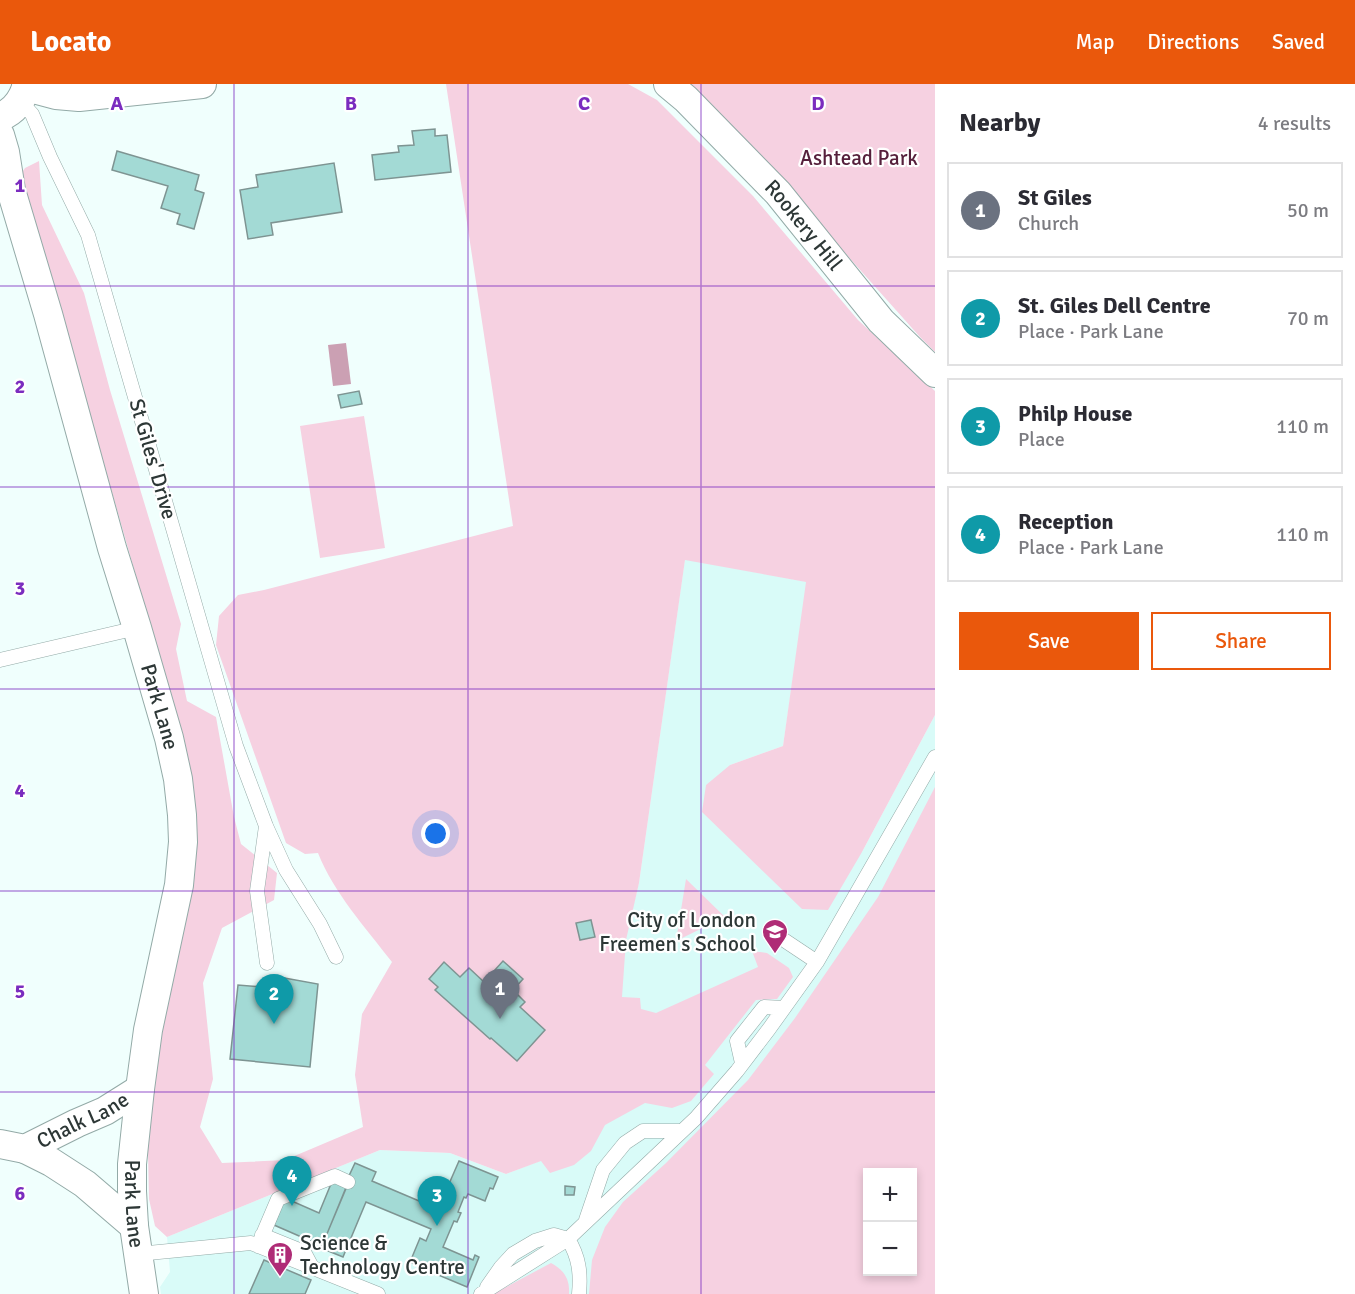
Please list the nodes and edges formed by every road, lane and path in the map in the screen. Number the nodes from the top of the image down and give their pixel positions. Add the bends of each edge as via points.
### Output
1 (202, 84) edge
2 (668, 84) edge
3 (18, 98) edge
4 (0, 135) edge
5 (925, 364) edge
6 (137, 628) junction
7 (0, 660) edge
8 (935, 757) edge
9 (266, 826) junction
10 (772, 932) dead end
11 (336, 957) dead end
12 (817, 962) junction
13 (267, 963) dead end
14 (140, 1089) junction
15 (682, 1131) junction
16 (13, 1146) edge
17 (348, 1182) dead end
18 (585, 1222) junction
19 (568, 1239) junction
20 (136, 1240) junction
21 (257, 1241) junction
22 (483, 1293) edge
23 (144, 1294) edge
24 (378, 1294) edge
25 (579, 1294) edge

1 - 3 street via 79,97 42,93
2 - 5 street, Rookery Hill via 778,193 881,321
3 - 9 lane, St Giles' Drive via 32,114 88,235 236,746
4 - 6 street, Park Lane via 11,190
6 - 7 lane
6 - 14 street, Park Lane via 176,769 183,833 179,885 148,1030
8 - 12 lane
9 - 11 lane, St Giles' Drive via 286,870
9 - 13 lane, St Giles' Drive via 256,891
10 - 12 lane
12 - 15 lane via 742,1063
14 - 16 street, Chalk Lane via 105,1111
14 - 20 street, Park Lane via 132,1164
15 - 18 lane
15 - 18 lane via 644,1131 625,1143 603,1170
16 - 20 street, Chalk Lane via 51,1162 86,1184
17 - 21 lane via 335,1176 278,1199
18 - 19 lane
19 - 22 lane
19 - 25 lane via 575,1251
20 - 21 lane
20 - 23 street, Park Lane
21 - 24 lane

